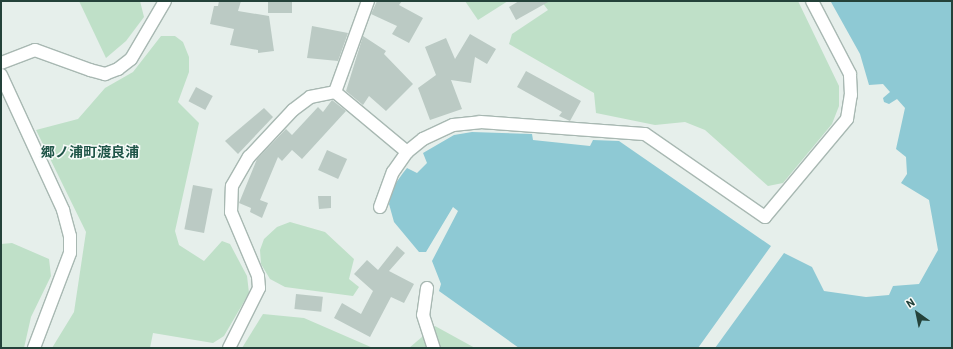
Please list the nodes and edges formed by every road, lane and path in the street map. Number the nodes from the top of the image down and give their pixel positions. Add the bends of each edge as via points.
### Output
1 (165, 1) edge
2 (368, 1) edge
3 (812, 1) edge
4 (1, 63) edge
5 (1, 75) edge
6 (335, 92) junction
7 (407, 152) junction
8 (380, 207) dead end
9 (427, 288) dead end
10 (34, 348) edge
11 (229, 348) edge
12 (434, 348) edge

1 - 4 street via 131,59 118,69 105,74 35,50
2 - 6 street
3 - 7 street via 850,74 852,95 847,119 765,217 645,134 519,123 467,123 439,131
5 - 10 street via 63,210 70,236 70,253
6 - 7 street
6 - 11 street via 310,97 293,110 249,157 232,186 231,212 258,276 259,288
7 - 8 street via 393,172
9 - 12 street via 423,315

